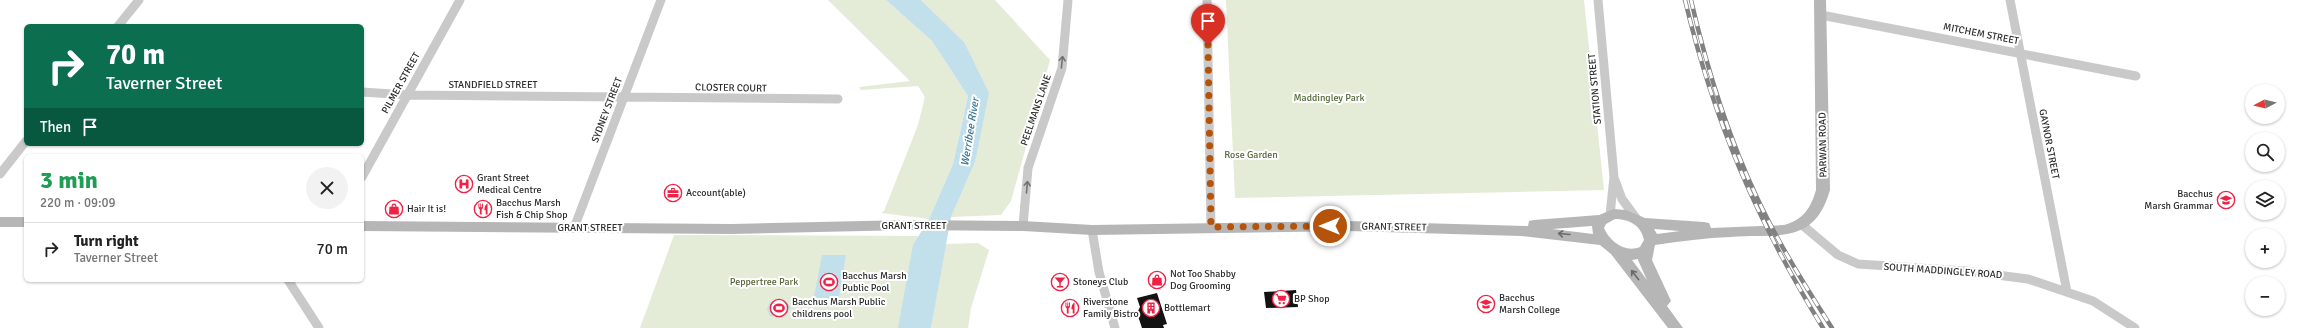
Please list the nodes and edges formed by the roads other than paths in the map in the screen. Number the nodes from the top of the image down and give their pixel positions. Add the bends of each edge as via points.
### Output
1 (139, 0) edge
2 (460, 0) edge
3 (661, 0) edge
4 (1068, 0) edge
5 (1207, 0) edge
6 (1598, 0) edge
7 (1820, 0) edge
8 (2010, 0) edge
9 (1821, 15) junction
10 (120, 24) edge
11 (2021, 53) junction
12 (2136, 76) dead end
13 (364, 92) edge
14 (407, 95) junction
15 (624, 97) junction
16 (838, 100) dead end
17 (24, 144) edge
18 (364, 173) edge
19 (0, 174) edge
20 (1614, 177) junction
21 (1606, 217) junction
22 (1639, 221) junction
23 (0, 222) edge
24 (24, 222) edge
25 (1801, 224) junction
26 (364, 226) edge
27 (1024, 226) junction
28 (1211, 227) junction
29 (574, 228) junction
30 (1467, 228) junction
31 (1092, 230) junction
32 (1745, 231) junction
33 (1602, 240) junction
34 (1650, 243) junction
35 (1617, 251) junction
36 (289, 282) edge
37 (2067, 292) junction
38 (319, 328) edge
39 (1115, 328) edge
40 (1676, 328) edge
41 (1681, 328) edge
42 (2135, 328) edge

1 - 10 street
2 - 14 street, PILMER STREET
3 - 15 street, SYDNEY STREET
27 -> 4 street, PEELMANS LANE via 1028,168 1062,68
5 - 28 street
6 - 20 street, STATION STREET
7 - 9 main road, PARWAN ROAD
8 - 11 street, GAYNOR STREET
9 - 11 street, MITCHEM STREET
9 - 25 main road, PARWAN ROAD via 1823,190 1817,210
11 - 12 street, MITCHEM STREET
11 - 37 street, GAYNOR STREET
13 - 14 street, STANDFIELD STREET
14 - 15 street, STANDFIELD STREET
14 - 18 street, PILMER STREET
15 - 16 street, CLOSTER COURT
15 - 29 street, SYDNEY STREET
17 - 19 street
20 - 21 street, STATION STREET
20 - 22 street, STATION STREET via 1622,199
21 - 22 main road via 1622,214
21 - 30 main road, GRANT STREET
21 - 33 main road via 1598,231
22 - 32 main road
22 - 34 main road via 1648,229
23 - 24 main road
25 - 32 main road, PARWAN ROAD via 1784,230
25 - 37 street, SOUTH MADDINGLEY ROAD via 1838,254 1858,264 2000,274 2028,279
26 - 29 main road, GRANT STREET
27 - 29 main road, GRANT STREET
27 - 31 main road, GRANT STREET
28 - 30 main road, GRANT STREET
28 - 31 main road, GRANT STREET
33 -> 30 main road, GRANT STREET
31 - 39 street via 1099,272
32 - 34 main road via 1700,234
33 - 35 main road
34 - 35 main road via 1642,252 1635,254
34 - 41 main road via 1645,260 1649,273
40 -> 35 main road
36 - 38 street
37 - 42 street, SOUTH MADDINGLEY ROAD via 2093,301

